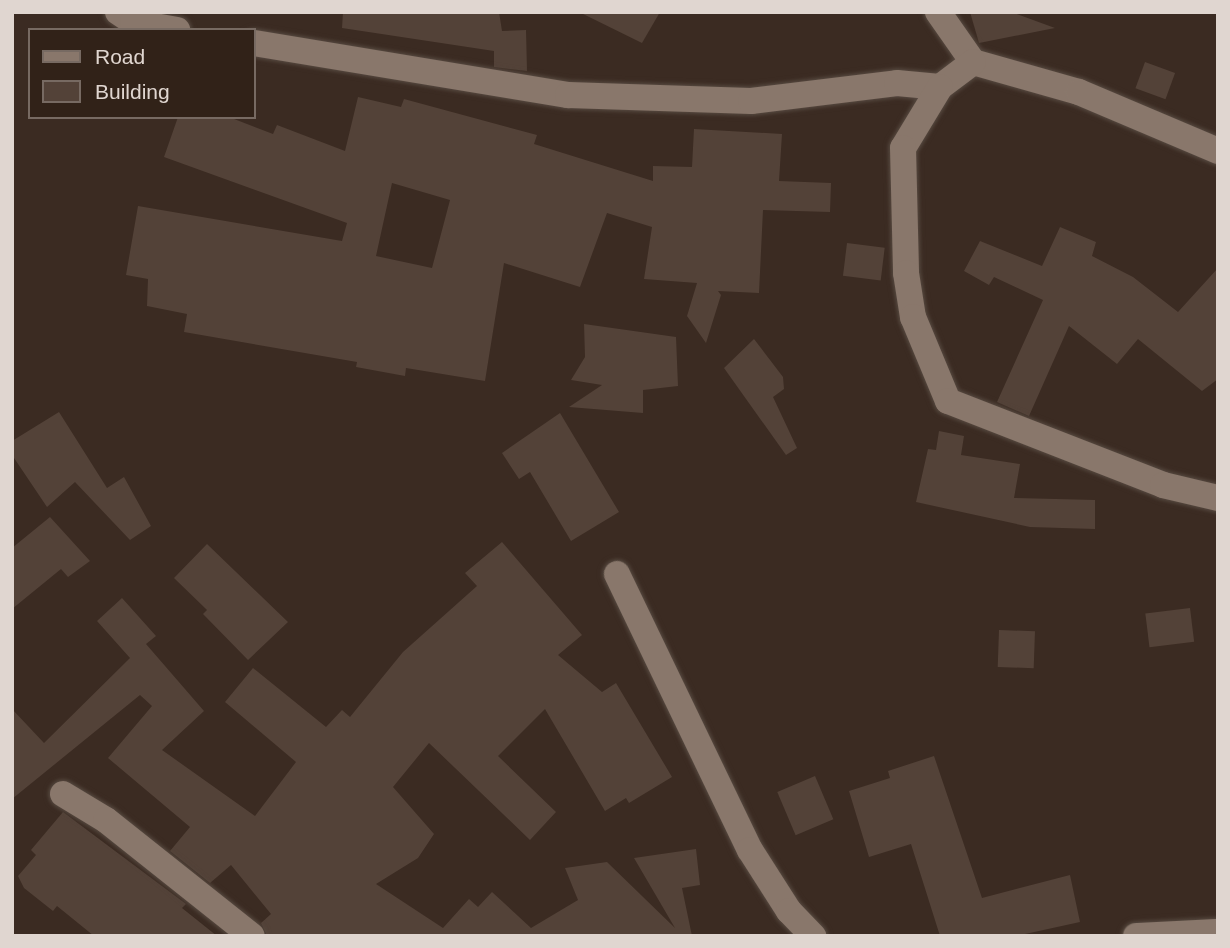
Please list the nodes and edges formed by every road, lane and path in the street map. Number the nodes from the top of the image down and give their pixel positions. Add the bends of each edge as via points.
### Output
1 (118, 12) edge
2 (939, 12) edge
3 (166, 28) edge
4 (256, 43) edge
5 (972, 62) junction
6 (940, 87) junction
7 (1218, 151) edge
8 (1218, 498) edge
9 (617, 574) dead end
10 (63, 794) dead end
11 (1218, 932) edge
12 (252, 936) edge
13 (813, 936) edge
14 (1136, 936) edge

1 - 3 street via 133,22
2 - 5 street
4 - 6 street via 568,95 751,101 897,83
5 - 6 street
5 - 7 street via 1079,92
6 - 8 street via 903,148 906,259 913,317 948,401 1163,485
9 - 13 street via 750,850 789,911
10 - 12 street via 106,820
11 - 14 street

